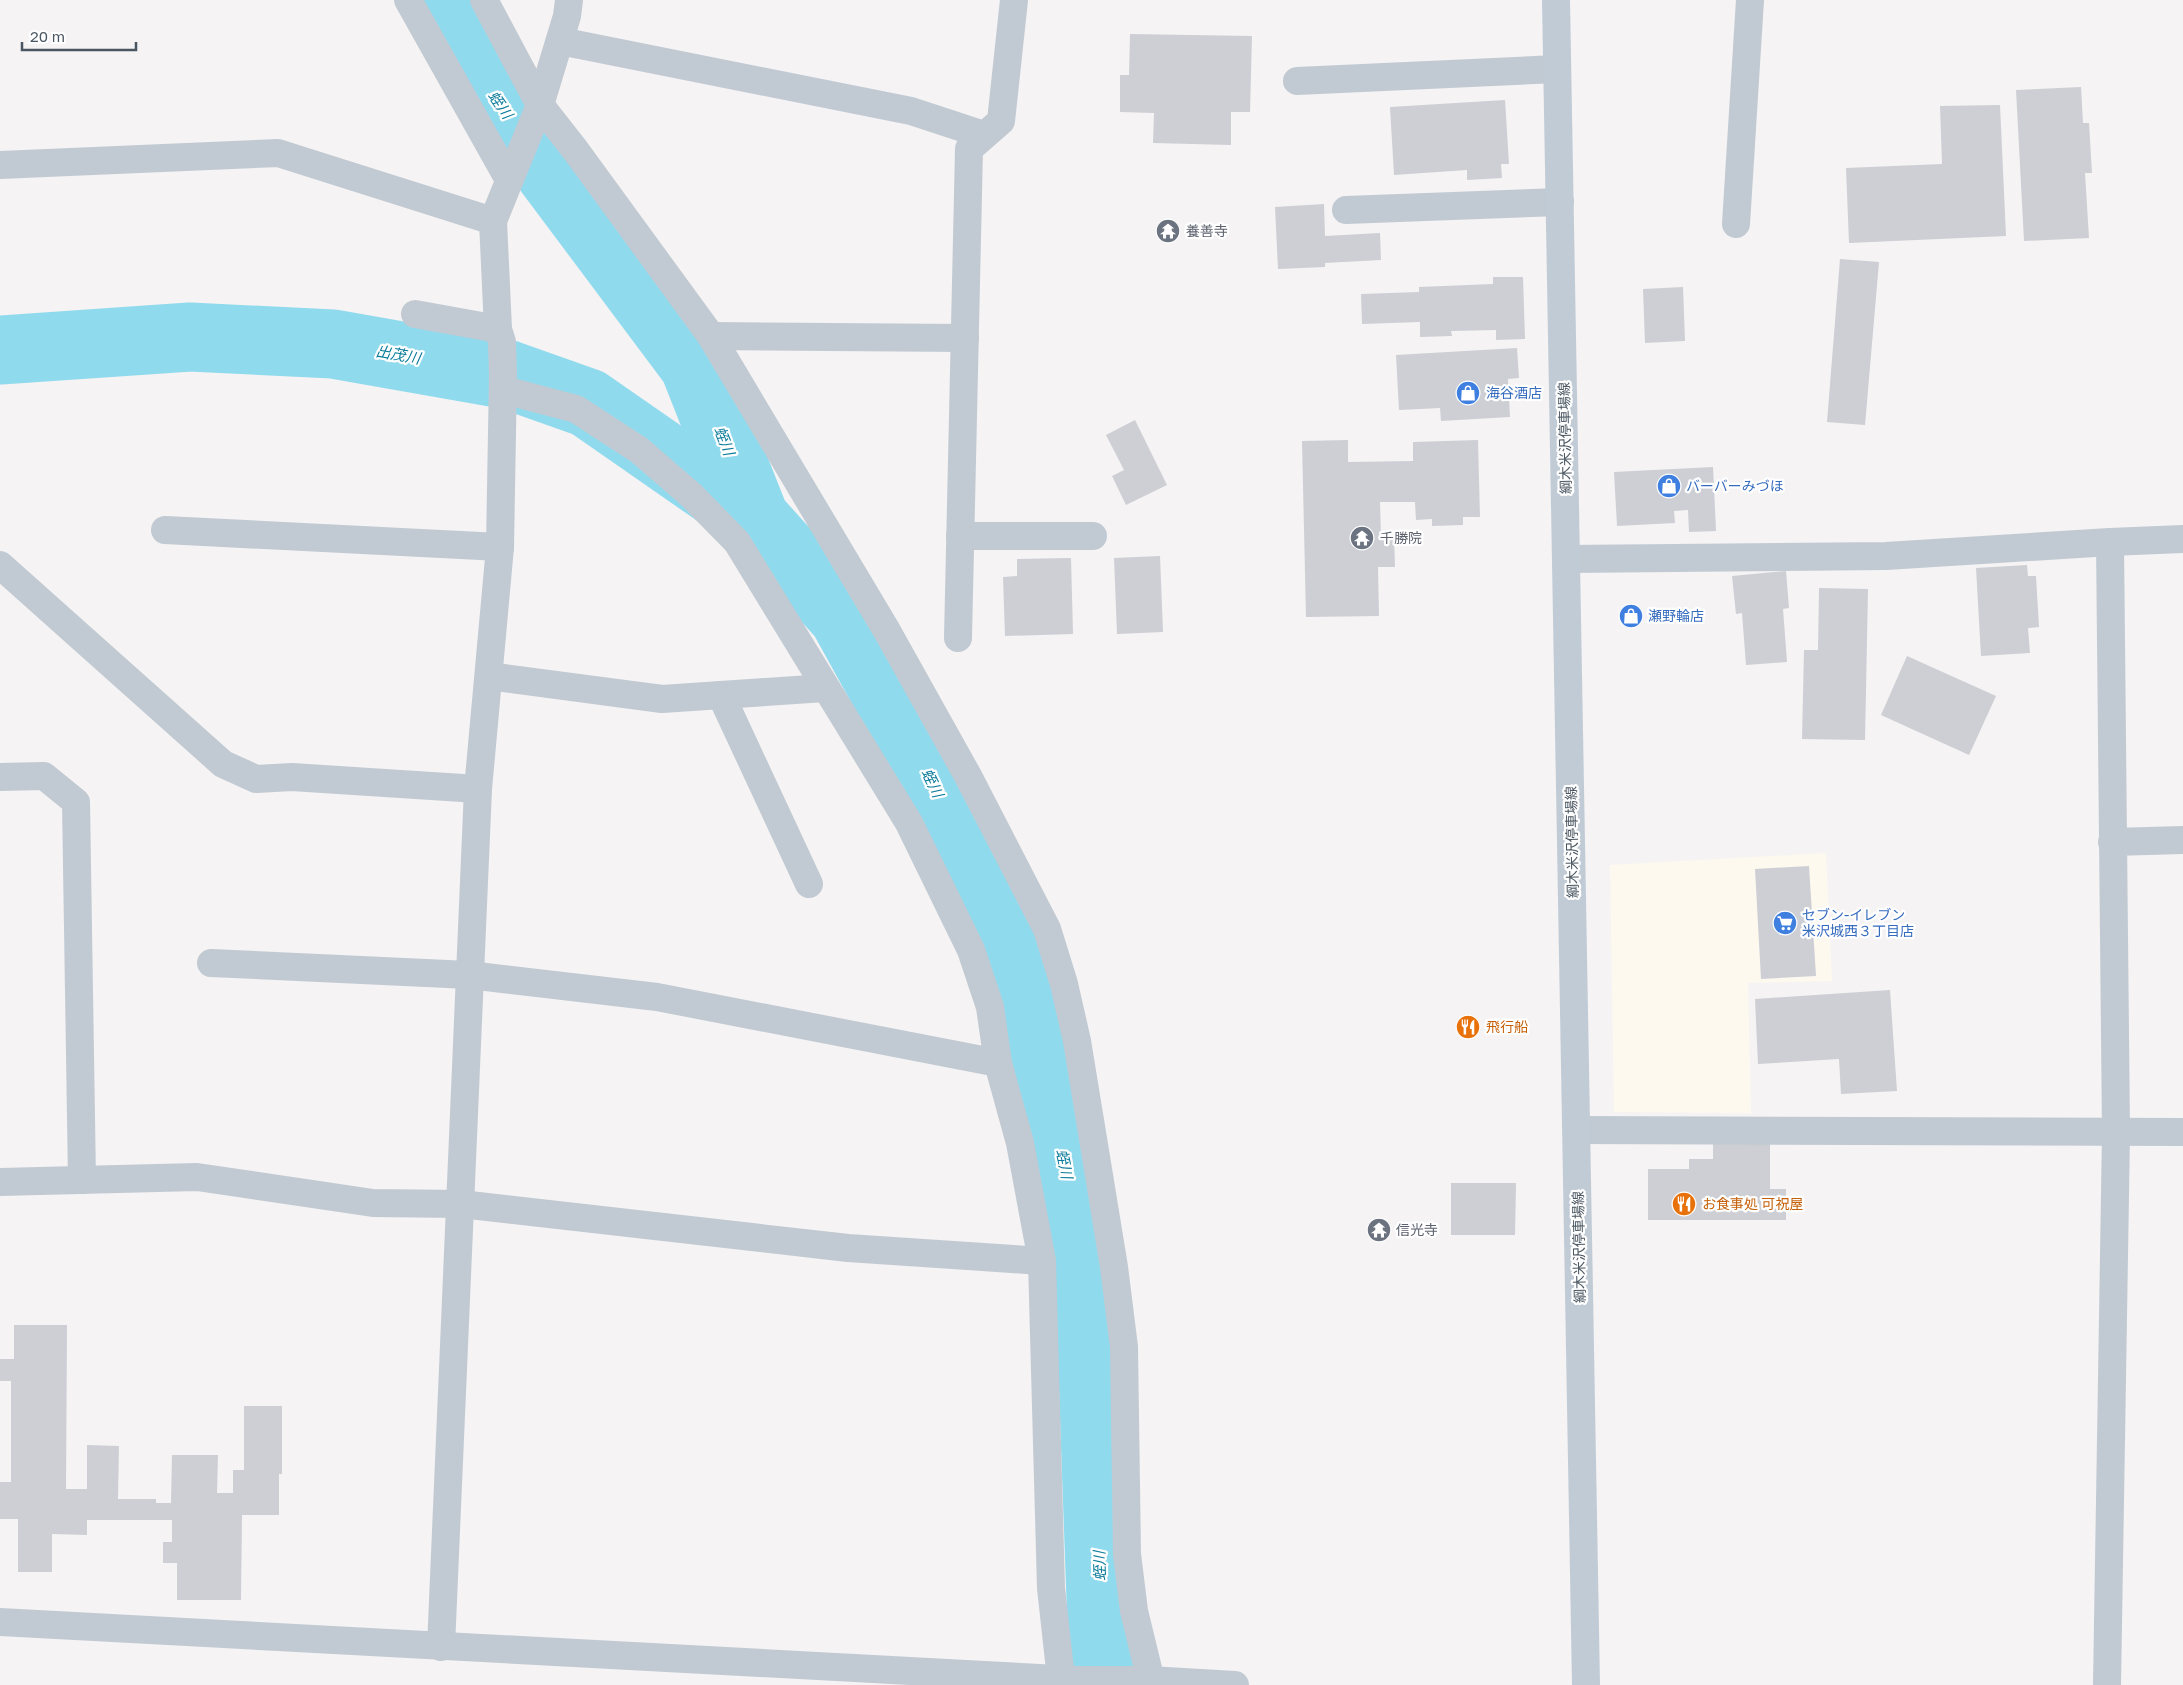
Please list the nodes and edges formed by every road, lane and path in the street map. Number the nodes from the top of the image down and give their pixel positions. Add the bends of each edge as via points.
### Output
1 (408, 0) edge
2 (484, 0) edge
3 (569, 0) edge
4 (1014, 0) edge
5 (1556, 0) edge
6 (1750, 0) edge
7 (560, 41) junction
8 (1558, 69) junction
9 (1297, 81) dead end
10 (537, 113) junction
11 (984, 135) junction
12 (0, 165) edge
13 (513, 171) junction
14 (1560, 202) junction
15 (1346, 210) dead end
16 (493, 221) junction
17 (1736, 224) dead end
18 (415, 314) dead end
19 (500, 336) junction
20 (712, 336) junction
21 (965, 338) junction
22 (504, 382) junction
23 (165, 530) dead end
24 (960, 536) junction
25 (1093, 536) dead end
26 (2183, 540) edge
27 (2110, 542) junction
28 (500, 547) junction
29 (1567, 558) junction
30 (0, 565) edge
31 (958, 638) dead end
32 (489, 676) junction
33 (825, 688) junction
34 (721, 695) junction
35 (0, 777) edge
36 (478, 789) junction
37 (2183, 840) edge
38 (2112, 842) junction
39 (809, 884) dead end
40 (211, 963) dead end
41 (469, 975) junction
42 (998, 1063) junction
43 (1577, 1130) junction
44 (2183, 1132) edge
45 (2116, 1133) junction
46 (82, 1180) junction
47 (0, 1182) edge
48 (462, 1204) junction
49 (1042, 1261) junction
50 (0, 1622) edge
51 (441, 1647) junction
52 (1067, 1681) edge
53 (1144, 1682) edge
54 (1235, 1685) edge
55 (1586, 1685) edge
56 (2107, 1685) edge

1 - 13 street
2 - 10 street
3 - 7 street
4 - 11 street via 1001,121
5 - 8 main road, 綱木米沢停車場線
6 - 17 street
7 - 10 street
7 - 11 street via 911,111
8 - 9 street
8 - 14 main road, 綱木米沢停車場線
10 - 13 street
10 - 20 street
11 - 21 street via 969,149
12 - 16 street via 278,153
13 - 16 street
14 - 15 street
14 - 29 main road, 綱木米沢停車場線
16 - 19 street
18 - 19 street
19 - 22 street
20 - 21 street
20 - 53 street via 887,632 968,776 1047,929 1078,1041 1114,1267 1124,1347 1127,1554
21 - 24 street
22 - 28 street
22 - 33 street via 576,408 639,450 691,495 737,542
23 - 28 street
24 - 25 street
24 - 31 street
26 - 27 street
27 - 29 street via 1886,556
27 - 38 street
28 - 32 street
29 - 43 main road, 綱木米沢停車場線
30 - 36 street via 223,764 256,780 292,777
32 - 34 street via 662,699
32 - 36 street
33 - 34 street
33 - 42 street via 909,823 971,950 990,1008
34 - 39 street
35 - 46 street via 44,776 76,802
36 - 41 street
37 - 38 street
38 - 45 street
40 - 41 street
41 - 42 street via 657,997
41 - 48 street
42 - 49 street via 1020,1143
43 - 45 street
43 - 55 main road, 綱木米沢停車場線
44 - 45 street
45 - 56 street
46 - 47 street
46 - 48 street via 196,1177 373,1203
48 - 49 street via 848,1248
48 - 51 street
49 - 52 street via 1051,1588
50 - 51 street
51 - 52 street
52 - 53 street
53 - 54 street

